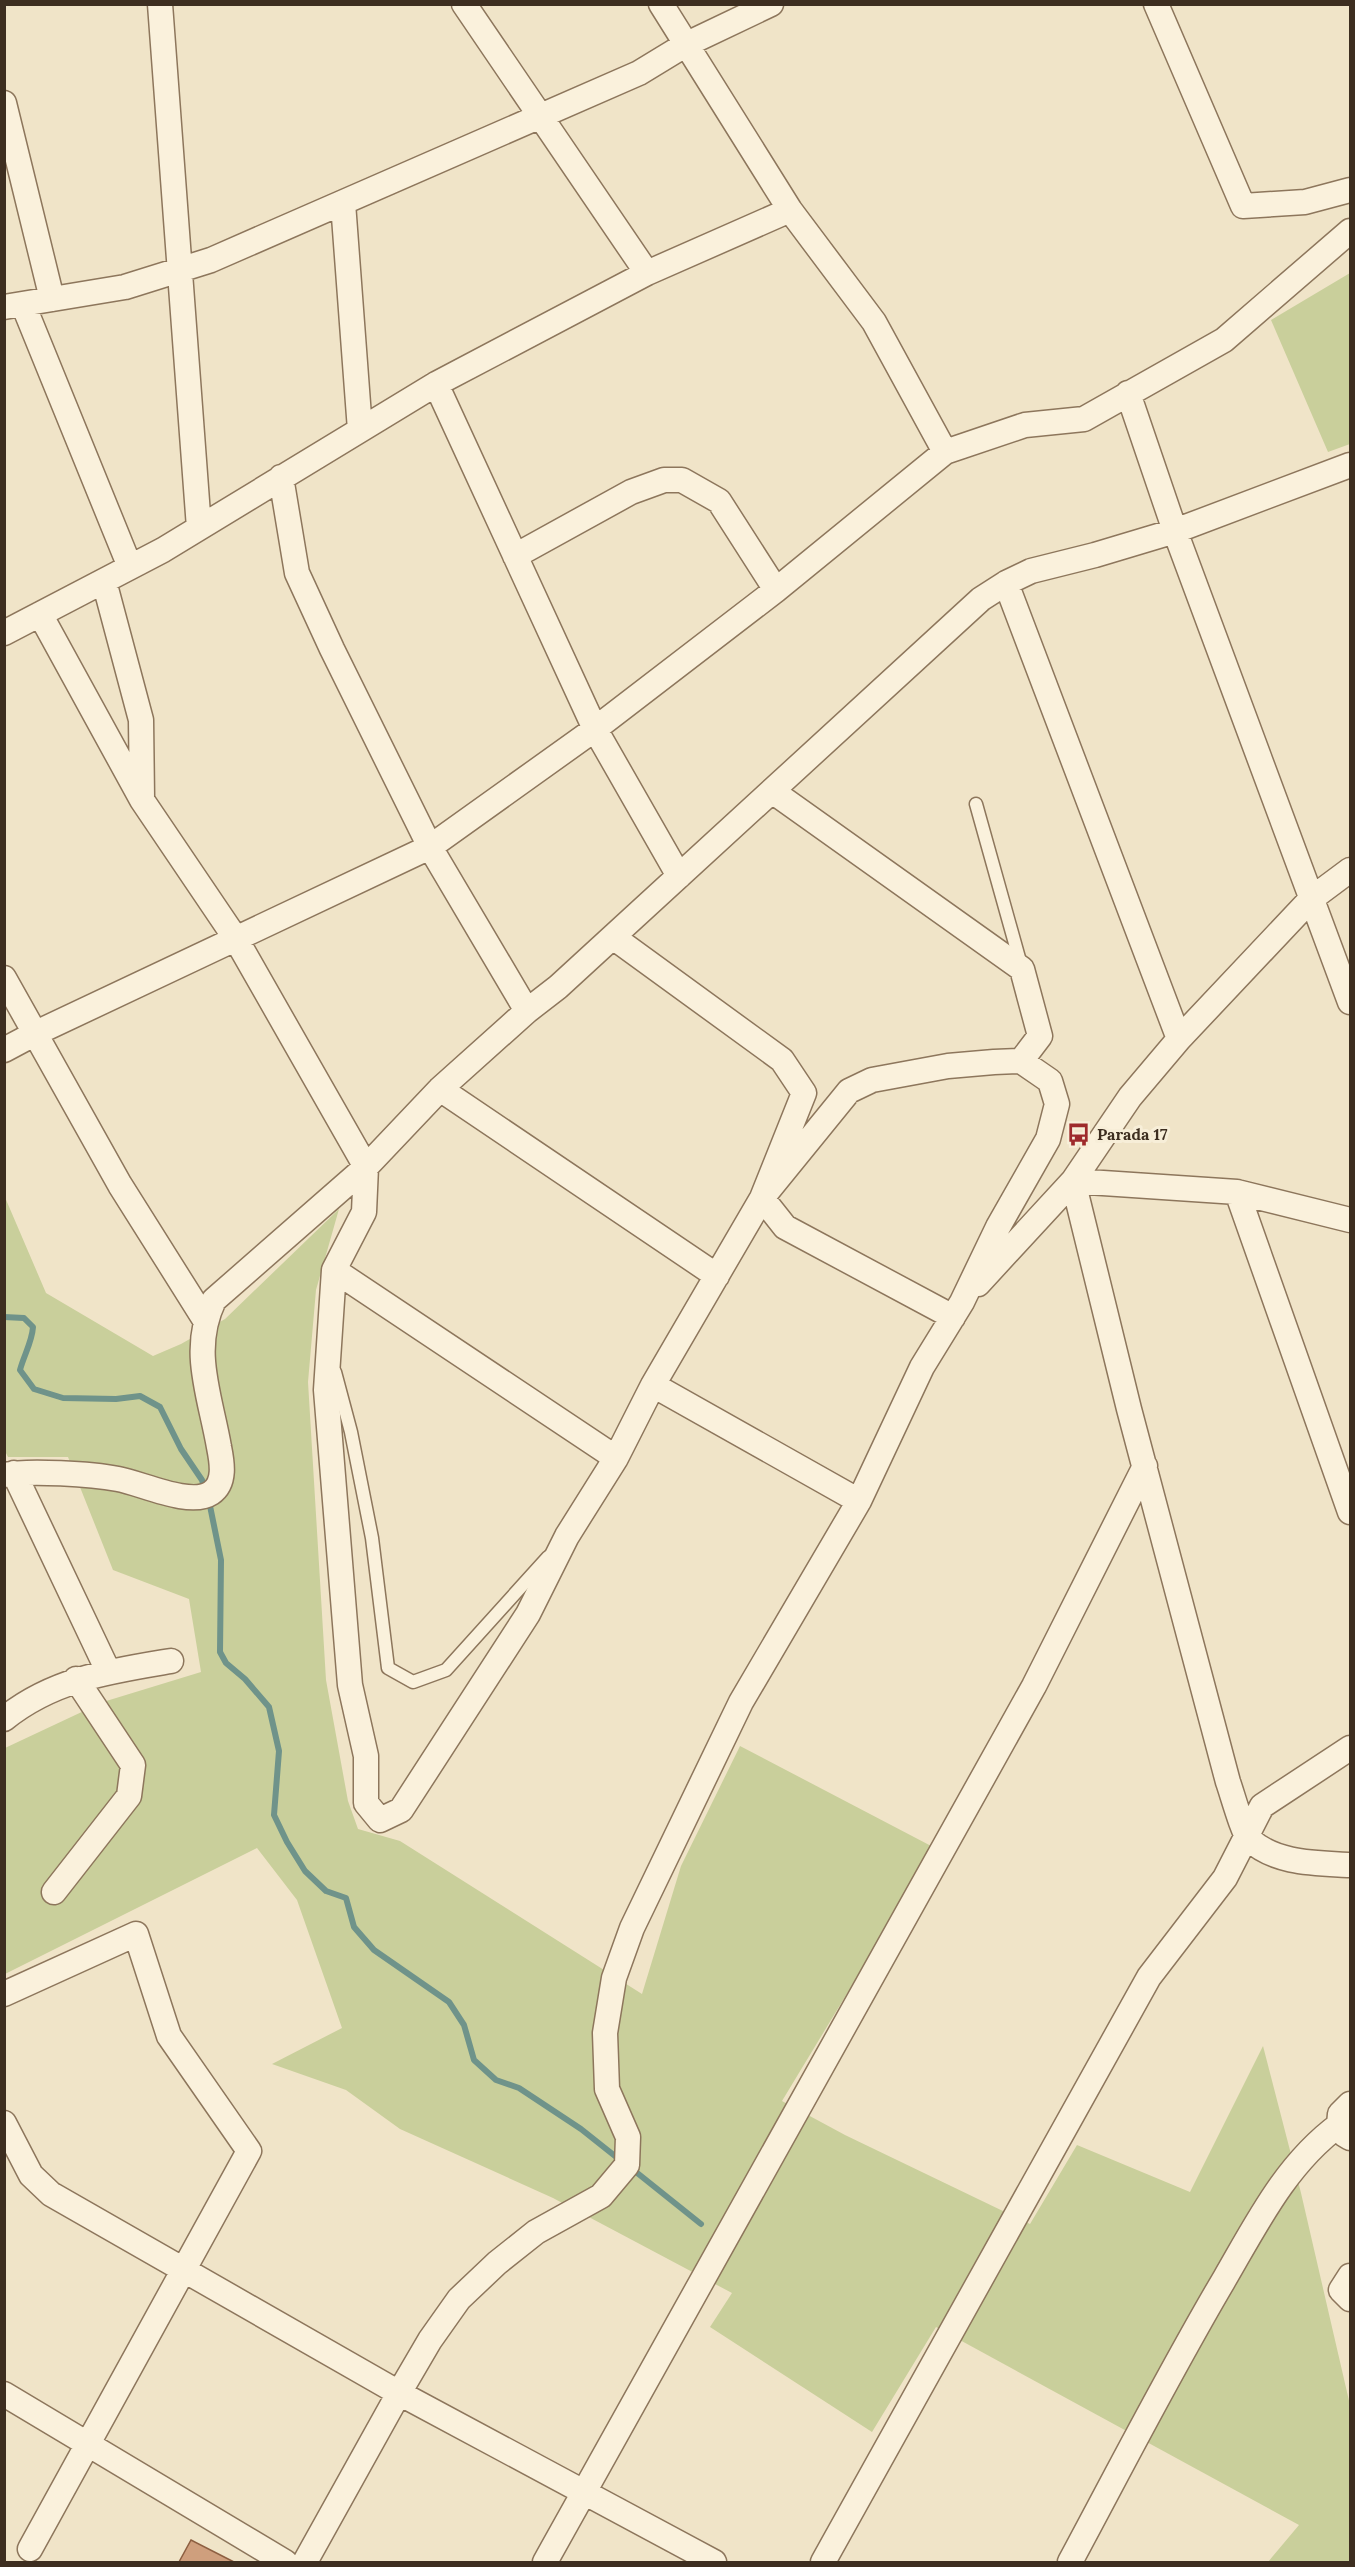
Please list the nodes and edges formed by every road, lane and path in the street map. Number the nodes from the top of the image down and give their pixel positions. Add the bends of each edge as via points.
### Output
1 (160, 4) edge
2 (464, 4) edge
3 (661, 4) edge
4 (1156, 4) edge
5 (759, 7) edge
6 (685, 45) junction
7 (4, 103) edge
8 (539, 117) junction
9 (1350, 190) edge
10 (343, 203) junction
11 (790, 210) junction
12 (1350, 231) edge
13 (179, 271) junction
14 (647, 273) junction
15 (52, 299) junction
16 (14, 305) edge
17 (436, 384) junction
18 (1128, 393) junction
19 (360, 430) junction
20 (945, 452) junction
21 (1348, 472) edge
22 (281, 477) junction
23 (199, 528) junction
24 (1175, 531) junction
25 (515, 556) junction
26 (130, 567) junction
27 (104, 581) junction
28 (1006, 583) junction
29 (776, 590) junction
30 (40, 614) junction
31 (4, 633) edge
32 (595, 729) junction
33 (772, 791) junction
34 (142, 800) junction
35 (976, 804) dead end
36 (429, 847) junction
37 (1350, 870) edge
38 (679, 876) junction
39 (1311, 899) junction
40 (613, 937) junction
41 (236, 939) junction
42 (1022, 969) junction
43 (4, 978) edge
44 (1350, 1002) edge
45 (527, 1011) junction
46 (34, 1034) junction
47 (1179, 1039) junction
48 (4, 1050) edge
49 (1021, 1061) junction
50 (440, 1089) junction
51 (366, 1167) junction
52 (1073, 1181) junction
53 (1237, 1192) junction
54 (762, 1198) junction
55 (1350, 1220) edge
56 (334, 1270) junction
57 (717, 1276) junction
58 (957, 1309) junction
59 (205, 1320) junction
60 (329, 1352) junction
61 (653, 1385) junction
62 (616, 1458) junction
63 (1144, 1466) junction
64 (9, 1474) edge
65 (859, 1501) junction
66 (1350, 1512) edge
67 (567, 1536) junction
68 (171, 1661) dead end
69 (108, 1671) junction
70 (76, 1679) junction
71 (7, 1707) edge
72 (1350, 1748) edge
73 (1247, 1838) junction
74 (1350, 1866) edge
75 (54, 1892) dead end
76 (4, 1994) edge
77 (1350, 2104) edge
78 (4, 2123) edge
79 (1344, 2132) edge
80 (183, 2270) junction
81 (1350, 2276) edge
82 (1350, 2299) edge
83 (399, 2393) junction
84 (4, 2394) edge
85 (87, 2444) junction
86 (583, 2491) junction
87 (30, 2548) dead end
88 (285, 2562) edge
89 (305, 2562) edge
90 (545, 2562) edge
91 (714, 2562) edge
92 (823, 2562) edge
93 (1070, 2562) edge

1 - 13 street
2 - 8 street
3 - 6 street
4 - 9 street via 1243,206 1305,202
5 - 6 street
6 - 8 street via 639,73
6 - 11 street
7 - 15 street
8 - 10 street
8 - 14 street
10 - 13 street
10 - 19 street
11 - 14 street
11 - 20 street via 874,322
12 - 18 street via 1224,340
13 - 15 street via 125,287
13 - 23 street
14 - 17 street
15 - 16 street
16 - 26 street
17 - 19 street
17 - 25 street
18 - 20 street via 1084,419 1025,425
18 - 24 street
19 - 22 street
20 - 29 street
21 - 24 street
22 - 23 street
22 - 36 street via 297,573
23 - 26 street
24 - 28 street via 1031,571
24 - 39 street
25 - 29 street via 631,492 664,480 682,480 719,501
25 - 32 street
26 - 27 street
27 - 30 street
27 - 34 street via 141,720
28 - 33 street via 981,599
28 - 47 street
29 - 32 street
30 - 31 street
30 - 34 street
32 - 36 street
32 - 38 street
33 - 38 street
33 - 42 street
34 - 41 street
35 - 42 lane
36 - 41 street
36 - 45 street
37 - 39 street
38 - 40 street
39 - 44 street
39 - 47 street
40 - 45 street
40 - 54 street via 782,1060 804,1093
41 - 46 street
41 - 51 street
42 - 49 street via 1040,1036
43 - 46 street
45 - 50 street
46 - 48 street
46 - 59 street via 120,1185
47 - 52 street via 1130,1097
49 - 54 street via 948,1066 872,1080 849,1091
49 - 58 street via 1050,1081 1057,1104 1048,1139
50 - 51 street
50 - 57 street
51 - 56 street via 364,1212
51 - 59 street via 214,1300
52 - 53 street
52 - 58 street
52 - 63 street
53 - 55 street
53 - 66 street
54 - 57 street
54 - 58 street via 785,1227
56 - 60 street
56 - 62 street
57 - 61 street
58 - 65 street via 922,1367
59 - 64 street via 203,1366 222,1464 220,1483 210,1494 187,1497 118,1479
60 - 67 lane via 351,1432 372,1538 388,1668 413,1682 446,1670
60 - 67 street via 326,1390 350,1685 366,1756 366,1803 380,1820 401,1810 480,1691 528,1614
61 - 62 street
61 - 65 street
62 - 67 street
63 - 73 street via 1228,1782
63 - 86 street via 1028,1696
64 - 69 street
65 - 83 street via 741,1702 632,1928 614,1978 606,2033 607,2089 628,2136 627,2165 601,2196 536,2232 459,2300
68 - 69 street
69 - 70 street
70 - 71 street
70 - 75 street via 133,1765 129,1796
72 - 73 street via 1262,1806
73 - 74 street via 1277,1857
73 - 92 street via 1225,1878 1149,1977
76 - 80 street via 136,1934 169,2036 249,2151
77 - 79 street via 1340,2114
78 - 80 street via 32,2175 51,2194
79 - 93 street via 1306,2153 1285,2178 1192,2334
80 - 83 street
80 - 85 street
81 - 82 street via 1341,2290
83 - 86 street
83 - 89 street
84 - 85 street
85 - 87 street
85 - 88 street
86 - 90 street
86 - 91 street

